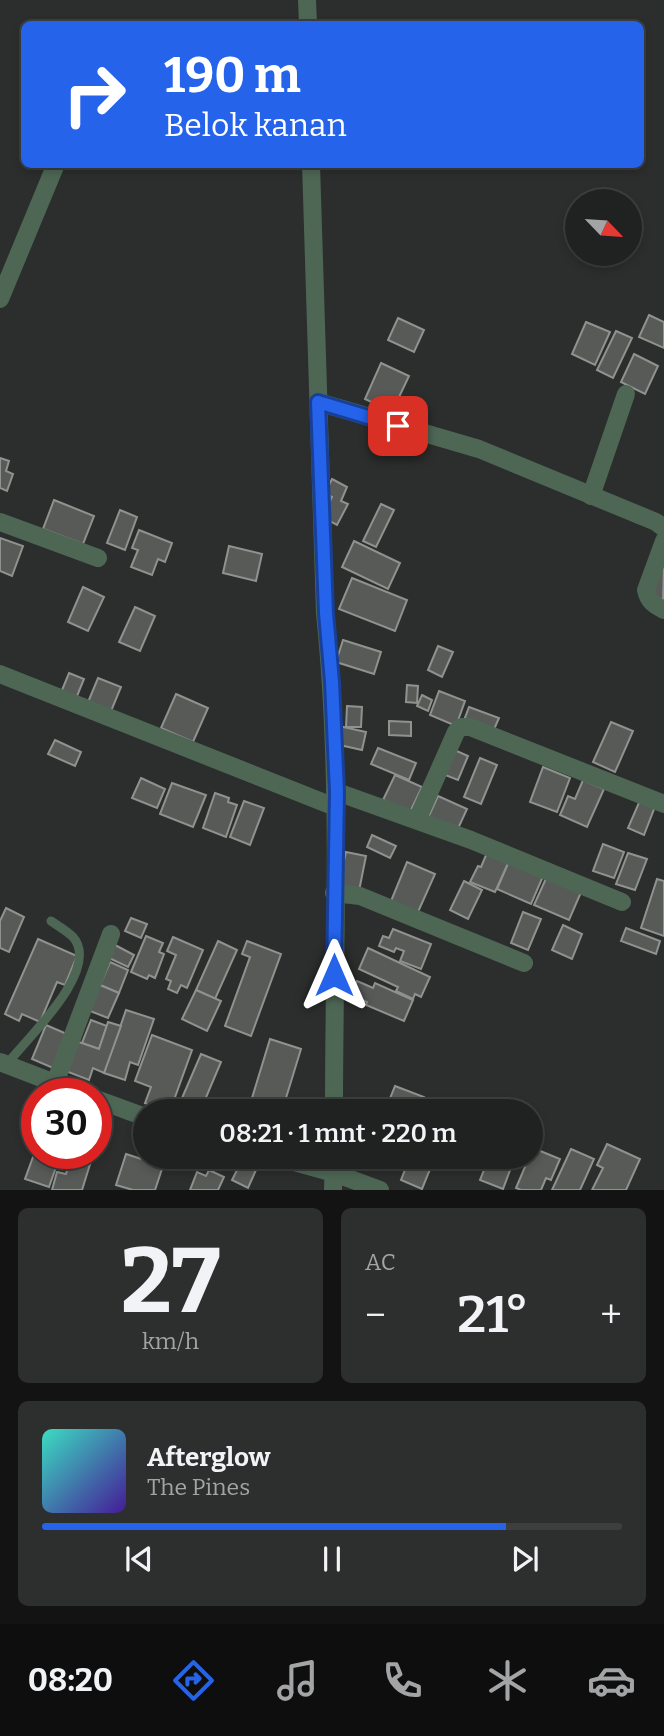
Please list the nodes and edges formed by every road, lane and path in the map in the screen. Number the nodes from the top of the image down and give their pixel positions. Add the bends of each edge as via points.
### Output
1 (307, 0) edge
2 (308, 21) edge
3 (54, 168) edge
4 (311, 168) edge
5 (0, 299) edge
6 (626, 394) dead end
7 (318, 402) junction
8 (591, 496) junction
9 (0, 522) edge
10 (664, 528) edge
11 (664, 541) edge
12 (98, 558) dead end
13 (664, 610) edge
14 (0, 674) edge
15 (336, 799) junction
16 (664, 804) edge
17 (417, 820) junction
18 (334, 893) junction
19 (621, 902) dead end
20 (51, 920) dead end
21 (111, 934) dead end
22 (524, 962) dead end
23 (2, 1066) edge
24 (39, 1078) edge
25 (57, 1078) edge
26 (334, 1099) edge
27 (112, 1105) edge
28 (133, 1113) edge
29 (334, 1173) edge
30 (380, 1190) edge

1 - 2 street
3 - 5 street
4 - 7 street
6 - 8 street
7 - 8 street via 479,449
7 - 15 street
8 - 10 street
9 - 12 street
11 - 13 street via 646,590 655,606
14 - 15 street
15 - 17 street
15 - 18 street
16 - 17 street via 496,736 461,727
17 - 19 street
18 - 22 street via 360,896
18 - 26 street
20 - 23 lane via 78,946 71,984 56,1008
21 - 25 street
23 - 24 street
27 - 28 street
29 - 30 street

